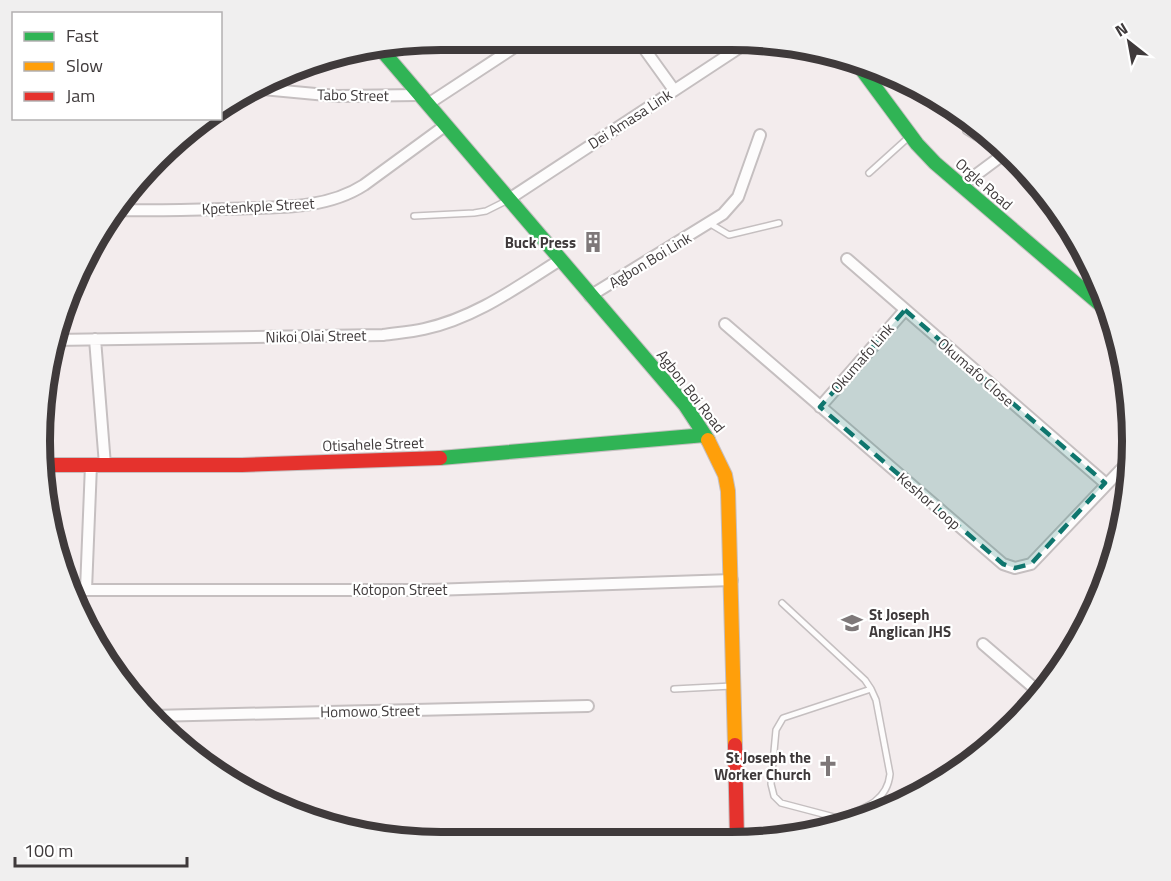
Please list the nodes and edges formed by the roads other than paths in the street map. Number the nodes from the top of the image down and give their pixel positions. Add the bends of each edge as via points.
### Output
1 (510, 50) edge
2 (645, 50) edge
3 (736, 50) edge
4 (385, 54) edge
5 (864, 73) edge
6 (269, 90) edge
7 (674, 90) junction
8 (427, 103) junction
9 (446, 125) junction
10 (966, 132) dead end
11 (760, 135) dead end
12 (910, 135) junction
13 (980, 140) edge
14 (999, 157) edge
15 (869, 173) dead end
16 (961, 186) junction
17 (509, 199) junction
18 (124, 210) edge
19 (414, 216) dead end
20 (709, 223) junction
21 (779, 223) dead end
22 (847, 259) dead end
23 (560, 260) junction
24 (590, 296) junction
25 (1096, 301) edge
26 (905, 310) junction
27 (725, 324) dead end
28 (95, 339) junction
29 (63, 340) edge
30 (820, 407) junction
31 (705, 435) junction
32 (50, 465) edge
33 (91, 465) junction
34 (105, 465) junction
35 (1121, 469) edge
36 (1105, 483) junction
37 (732, 580) junction
38 (79, 590) edge
39 (86, 590) junction
40 (782, 603) dead end
41 (982, 644) dead end
42 (734, 686) junction
43 (1033, 688) edge
44 (674, 689) dead end
45 (871, 689) junction
46 (588, 706) dead end
47 (163, 716) edge
48 (875, 804) edge
49 (830, 818) edge
50 (737, 832) edge

1 - 8 street
2 - 7 street
3 - 7 street, Dei Amasa Link
4 - 8 street, Agbon Boi Road
5 - 12 street, Orgle Road
6 - 8 street, Tabo Street
7 - 17 street, Dei Amasa Link
8 - 9 street, Agbon Boi Road
9 - 17 street, Agbon Boi Road
9 - 18 street, Kpetenkple Street via 351,194 333,200 281,207
10 - 13 lane
11 - 20 street, Agbon Boi Link via 738,197
12 - 15 lane
12 - 16 street, Orgle Road
14 - 16 street
16 - 25 street, Orgle Road
17 - 19 lane via 480,212
17 - 23 street, Agbon Boi Road
20 - 21 lane via 729,235
20 - 24 street, Agbon Boi Link
22 - 26 street, Okumafo Close
23 - 24 street, Agbon Boi Road
23 - 28 street, Nikoi Olai Street via 494,302 424,329 383,335
24 - 31 street, Agbon Boi Road via 685,405
26 - 30 street, Okumafo Link
26 - 36 street, Okumafo Close
27 - 30 street, Keshor Loop
28 - 29 street, Nikoi Olai Street
28 - 34 street
30 - 36 street, Keshor Loop via 1003,564 1015,568 1031,564
31 - 34 street, Otisahele Street via 426,459
31 - 37 street, Agbon Boi Road via 719,459 728,491
32 - 33 street, Otisahele Street
33 - 34 street, Otisahele Street
33 - 39 street
35 - 36 street, Keshor Loop
37 - 39 street, Kotopon Street via 431,590
37 - 42 street, Agbon Boi Road
38 - 39 street, Kotopon Street
40 - 45 lane
41 - 43 street
42 - 44 lane
42 - 50 street, Agbon Boi Road
45 - 48 lane via 889,783
45 - 49 lane via 783,718 776,730 771,784 774,796 780,803
46 - 47 street, Homowo Street

